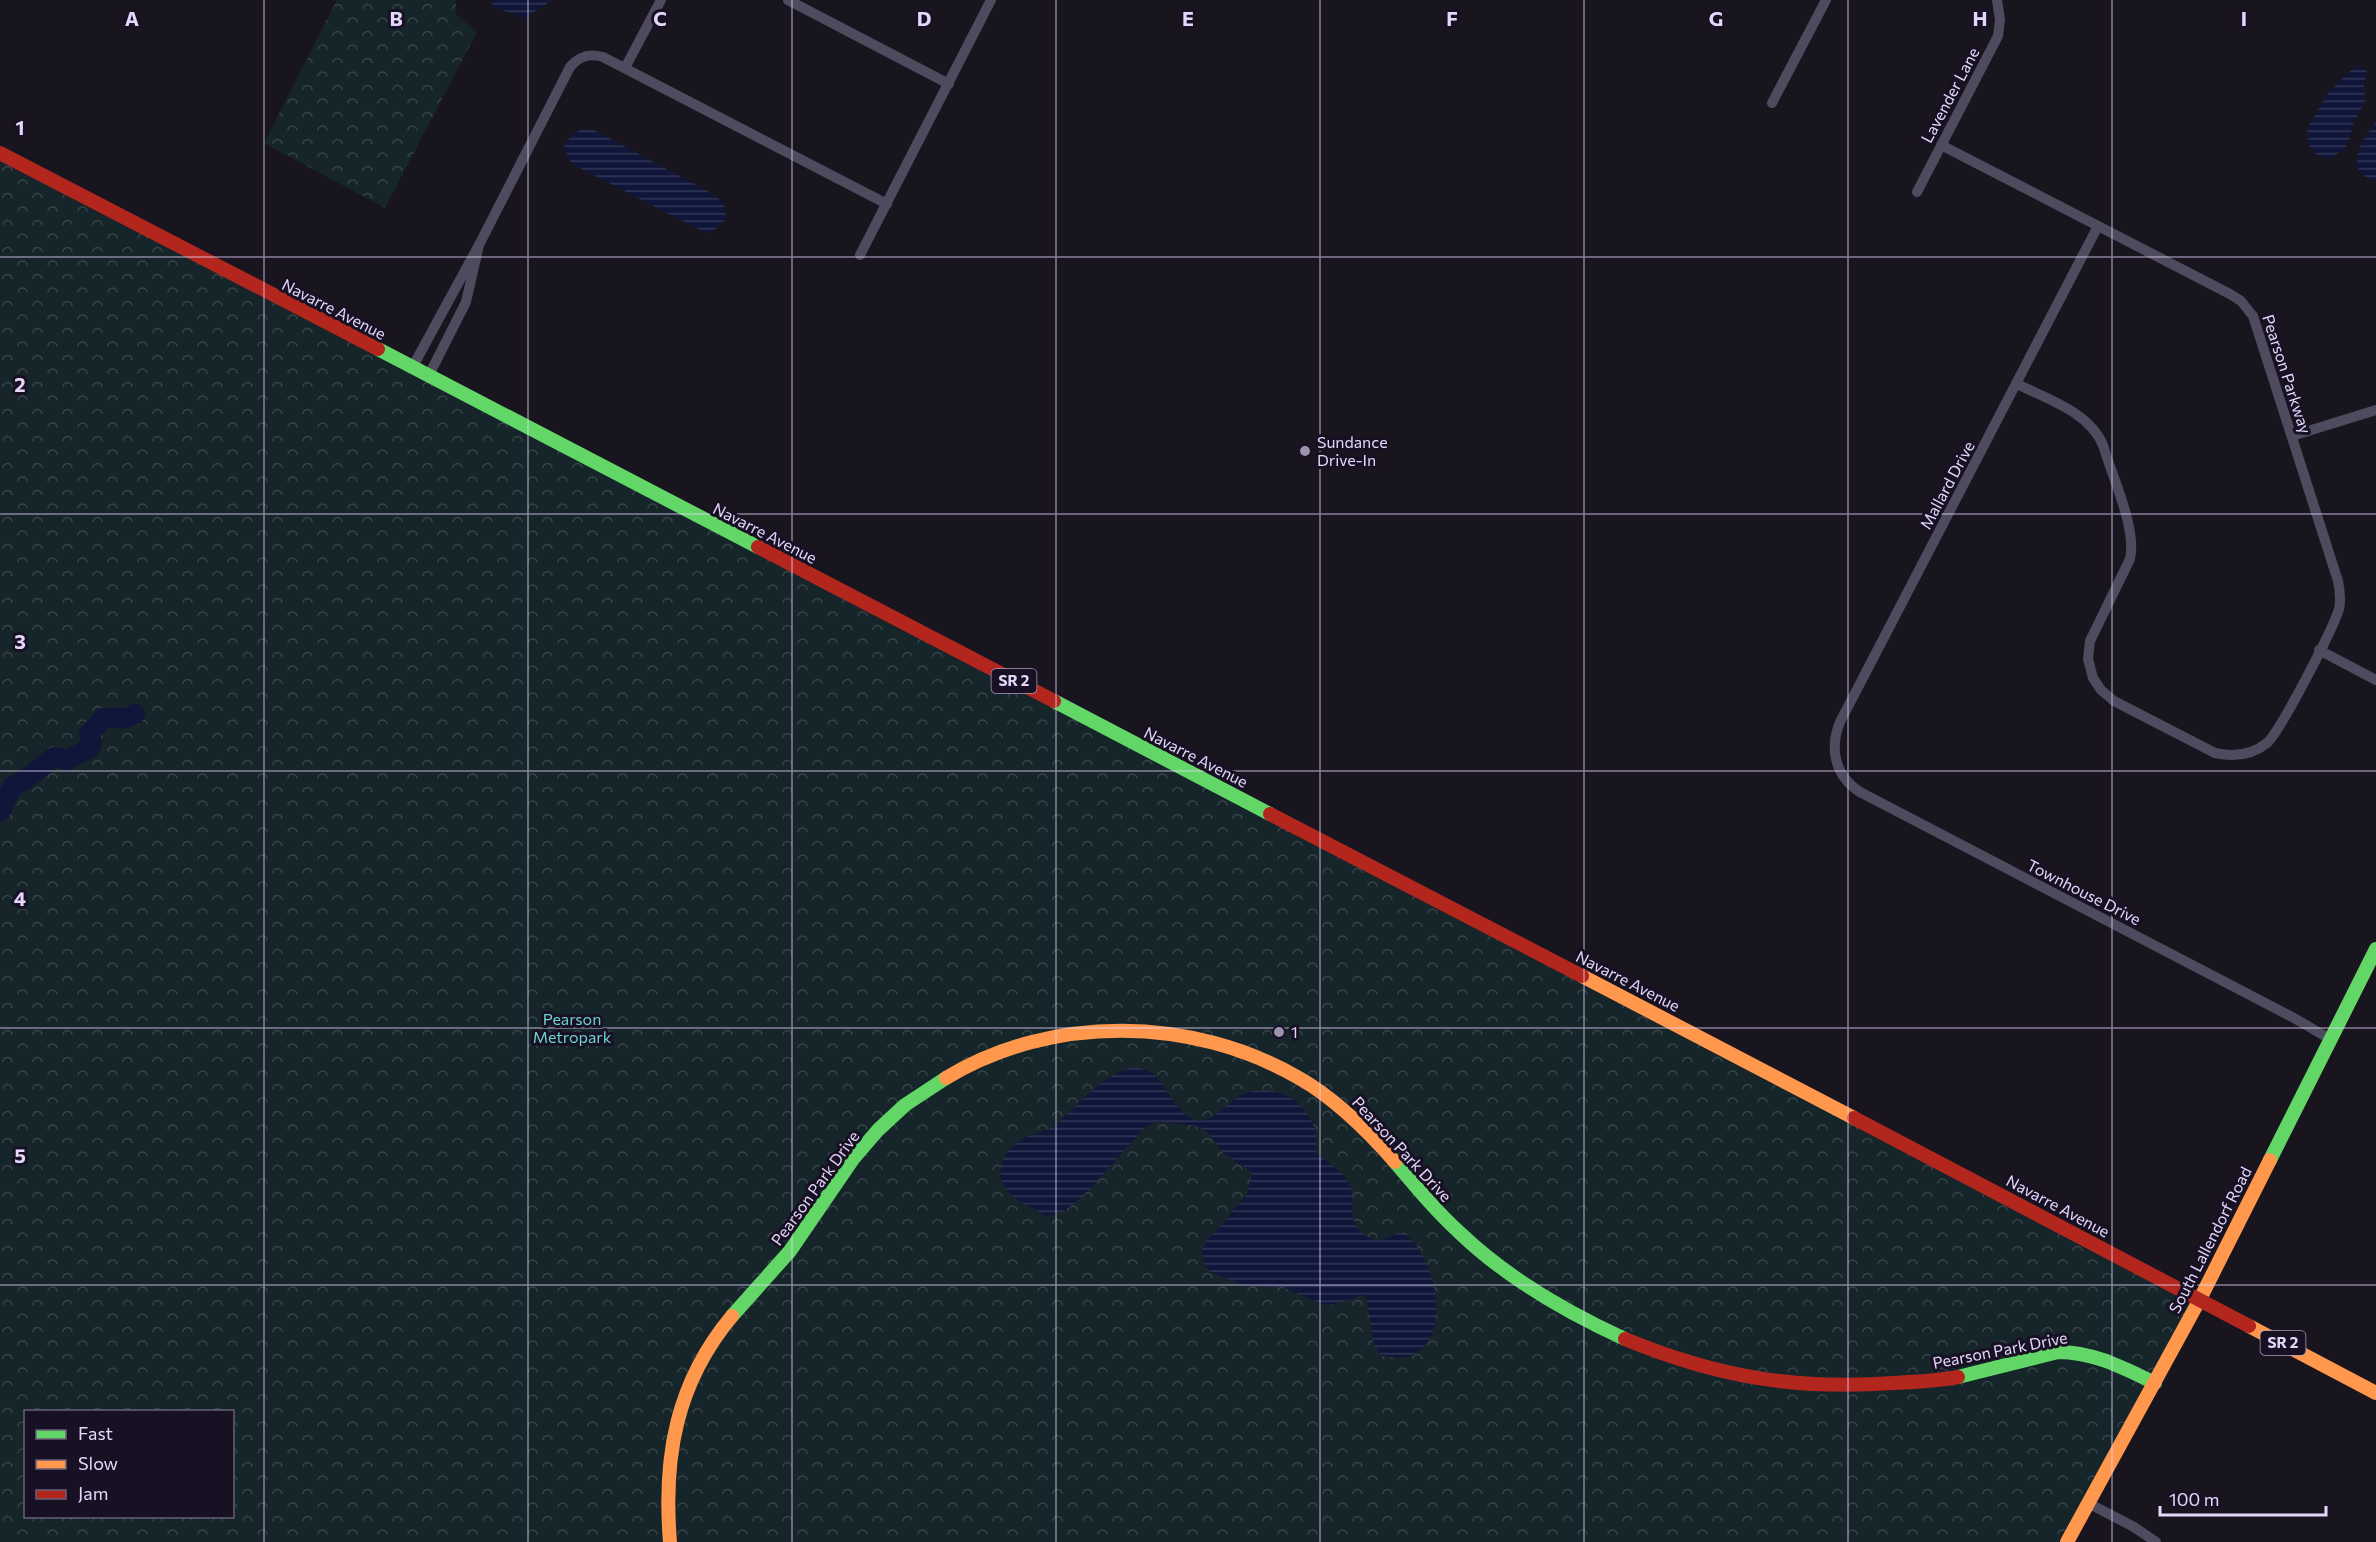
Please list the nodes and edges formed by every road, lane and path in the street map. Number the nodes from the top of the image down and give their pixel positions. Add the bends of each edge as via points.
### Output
1 (661, 0) edge
2 (788, 0) edge
3 (990, 0) edge
4 (1826, 0) edge
5 (1998, 4) edge
6 (625, 68) junction
7 (949, 84) junction
8 (1772, 103) dead end
9 (1941, 145) junction
10 (0, 153) edge
11 (1917, 192) dead end
12 (886, 204) junction
13 (2098, 226) junction
14 (478, 245) junction
15 (860, 255) dead end
16 (412, 368) junction
17 (428, 377) junction
18 (2016, 384) junction
19 (2376, 410) edge
20 (2292, 436) junction
21 (2319, 650) junction
22 (2376, 680) edge
23 (1836, 762) joint
24 (2376, 950) edge
25 (2330, 1039) junction
26 (2200, 1299) junction
27 (2155, 1383) junction
28 (2376, 1393) edge
29 (2088, 1503) junction
30 (670, 1542) edge
31 (2067, 1542) edge
32 (2156, 1542) edge

1 - 6 street
2 - 7 street
3 - 7 street
4 - 8 street
5 - 9 street, Lavender Lane via 1998,36
6 - 12 street
6 - 14 street via 596,55 583,56 573,63
7 - 12 street
9 - 11 street, Lavender Lane
9 - 13 street, Pearson Parkway
10 - 16 main road, Navarre Avenue / SR 2
12 - 15 street
13 - 18 street, Mallard Drive
13 - 20 street, Pearson Parkway via 2246,306 2256,322
14 - 16 street
14 - 17 street via 466,302
16 - 17 main road, Navarre Avenue / SR 2
17 - 26 main road, Navarre Avenue / SR 2
18 - 21 street, Pearson Parkway via 2080,417 2097,432 2130,529 2130,559 2089,647 2091,672 2107,696 2215,753 2245,754 2266,743 2277,731
18 - 23 street, Mallard Drive via 1840,722 1834,741
19 - 20 street
20 - 21 street, Pearson Parkway via 2339,590 2338,612
21 - 22 street
23 - 25 street, Townhouse Drive via 1848,782 1860,792
24 - 25 main road, South Lallendorf Road
25 - 26 main road, South Lallendorf Road
26 - 27 main road, South Lallendorf Road
26 - 28 main road, Navarre Avenue / SR 2
27 - 29 main road, South Lallendorf Road
27 - 30 main road, Pearson Park Drive via 2077,1351 1941,1380 1867,1385 1768,1380 1685,1361 1602,1328 1513,1275 1445,1220 1348,1113 1278,1066 1208,1040 1174,1033 1108,1028 1077,1031 1014,1044 970,1062 892,1115 862,1148 787,1256 720,1329 694,1370 672,1448 667,1517
29 - 31 main road, South Lallendorf Road
29 - 32 street

